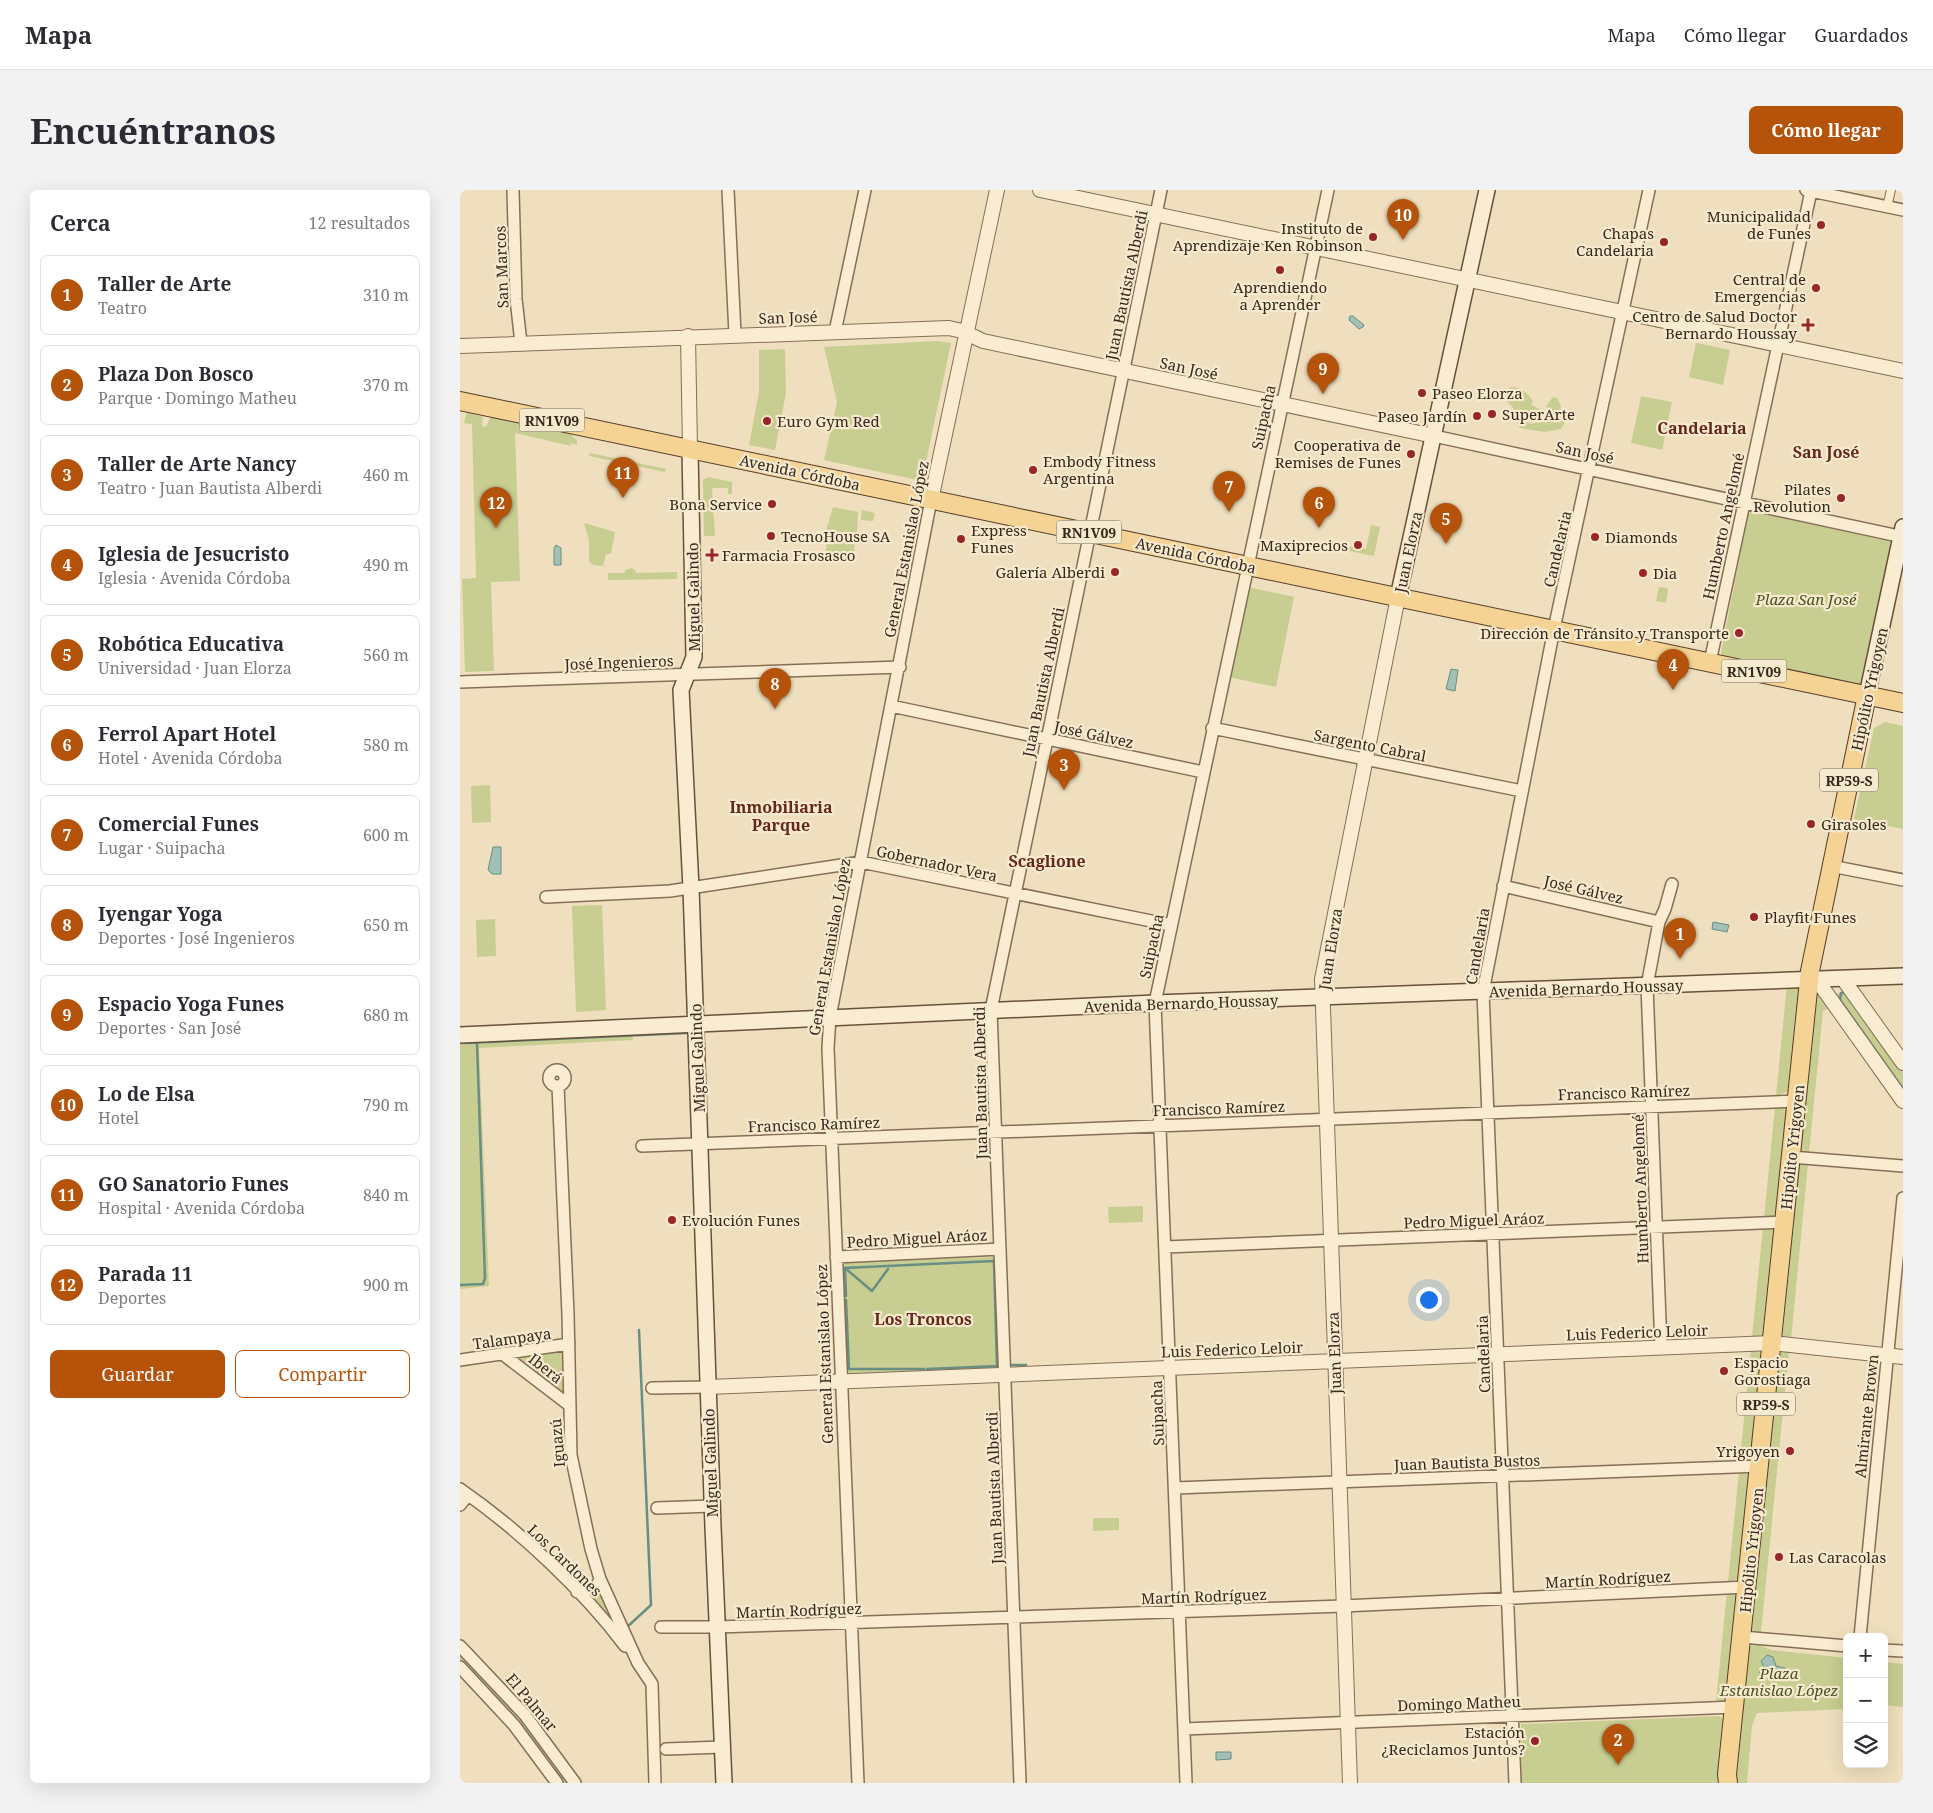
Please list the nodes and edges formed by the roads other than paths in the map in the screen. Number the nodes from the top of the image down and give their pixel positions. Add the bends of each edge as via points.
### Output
1 (513, 190) edge
2 (728, 190) edge
3 (865, 190) edge
4 (997, 190) edge
5 (1040, 190) edge
6 (1161, 190) edge
7 (1328, 190) edge
8 (1487, 190) edge
9 (1649, 190) edge
10 (1808, 190) edge
11 (1891, 190) edge
12 (1887, 207) junction
13 (1903, 210) edge
14 (1156, 213) junction
15 (1316, 248) junction
16 (1467, 279) junction
17 (1623, 312) junction
18 (835, 332) junction
19 (735, 334) junction
20 (967, 334) junction
21 (688, 336) junction
22 (521, 343) junction
23 (1778, 345) junction
24 (460, 346) edge
25 (1123, 371) junction
26 (1903, 371) edge
27 (460, 401) edge
28 (1281, 404) junction
29 (1434, 436) junction
30 (690, 449) junction
31 (1590, 470) junction
32 (931, 500) junction
33 (1744, 502) junction
34 (1089, 532) junction
35 (1902, 533) edge
36 (1246, 565) junction
37 (1398, 597) junction
38 (1554, 629) junction
39 (1710, 662) junction
40 (900, 667) junction
41 (686, 675) junction
42 (460, 682) edge
43 (1867, 695) junction
44 (1903, 703) edge
45 (891, 706) junction
46 (1212, 728) junction
47 (1046, 739) junction
48 (1366, 759) junction
49 (1203, 772) junction
50 (1522, 791) junction
51 (861, 862) junction
52 (1831, 866) junction
53 (1903, 880) edge
54 (1672, 884) dead end
55 (1503, 886) junction
56 (691, 888) junction
57 (1015, 894) junction
58 (546, 897) dead end
59 (1659, 922) junction
60 (1171, 926) junction
61 (1903, 976) edge
62 (1843, 979) junction
63 (1813, 980) junction
64 (1647, 986) junction
65 (1483, 992) junction
66 (1322, 998) junction
67 (1155, 1003) junction
68 (991, 1010) junction
69 (830, 1017) junction
70 (696, 1026) junction
71 (460, 1035) edge
72 (1903, 1063) edge
73 (558, 1086) dead end
74 (1797, 1101) junction
75 (1903, 1101) edge
76 (1652, 1106) junction
77 (1488, 1113) junction
78 (1326, 1119) junction
79 (1160, 1126) junction
80 (996, 1132) junction
81 (832, 1138) junction
82 (700, 1143) junction
83 (642, 1146) dead end
84 (1791, 1157) junction
85 (1903, 1166) edge
86 (1903, 1198) edge
87 (1784, 1222) junction
88 (1656, 1227) junction
89 (1493, 1234) junction
90 (1330, 1240) junction
91 (1165, 1247) junction
92 (1000, 1249) junction
93 (836, 1257) junction
94 (1772, 1343) junction
95 (569, 1344) junction
96 (1661, 1347) junction
97 (1498, 1354) junction
98 (1888, 1355) junction
99 (505, 1356) junction
100 (1903, 1357) edge
101 (460, 1360) edge
102 (1335, 1361) junction
103 (1170, 1368) junction
104 (1005, 1374) junction
105 (842, 1381) junction
106 (708, 1387) junction
107 (652, 1388) dead end
108 (569, 1405) junction
109 (1760, 1466) junction
110 (1502, 1476) junction
111 (1339, 1482) junction
112 (1175, 1488) junction
113 (464, 1492) edge
114 (460, 1505) edge
115 (712, 1506) junction
116 (657, 1508) dead end
117 (600, 1579) junction
118 (1747, 1587) junction
119 (577, 1592) junction
120 (1508, 1598) junction
121 (1343, 1606) junction
122 (1180, 1612) junction
123 (1014, 1617) junction
124 (852, 1623) junction
125 (661, 1627) dead end
126 (716, 1627) junction
127 (1860, 1633) edge
128 (1742, 1637) junction
129 (460, 1646) edge
130 (1843, 1646) edge
131 (1888, 1650) edge
132 (1903, 1652) edge
133 (638, 1663) junction
134 (460, 1667) edge
135 (1735, 1707) junction
136 (1512, 1716) junction
137 (1348, 1722) junction
138 (1184, 1729) junction
139 (722, 1747) junction
140 (666, 1749) dead end
141 (1726, 1780) edge
142 (558, 1783) edge
143 (576, 1783) edge
144 (655, 1783) edge
145 (724, 1783) edge
146 (858, 1783) edge
147 (1020, 1783) edge
148 (1186, 1783) edge
149 (1350, 1783) edge
150 (1515, 1783) edge

1 - 22 street, San Marcos via 516,299
2 - 19 street
3 - 18 street
4 - 20 street, General Estanislao López
5 - 14 street
6 - 14 street, Juan Bautista Alberdi
7 - 15 street, Suipacha
8 - 16 main road, Juan Elorza
9 - 17 street, Candelaria
10 - 12 street
10 - 23 street, Humberto Angelomé
11 - 12 street
12 - 13 street
14 - 15 street
14 - 25 street, Juan Bautista Alberdi
15 - 16 street
15 - 28 street, Suipacha
16 - 17 street
16 - 29 main road, Juan Elorza
17 - 23 street
17 - 31 street, Candelaria
18 - 19 street, San José
18 - 20 street, San José via 949,328
19 - 21 street, San José
20 - 25 street, San José via 983,341
20 - 32 street, General Estanislao López
21 - 22 street, San José
21 - 30 street, Miguel Galindo
22 - 24 street, San José
23 - 26 street
23 - 33 street, Humberto Angelomé
25 - 28 street, San José
25 - 34 street, Juan Bautista Alberdi
27 - 30 main road, Avenida Córdoba / RN1V09
28 - 29 street, San José
28 - 36 street, Suipacha
29 - 31 street, San José
29 - 37 main road, Juan Elorza
30 - 32 main road, Avenida Córdoba / RN1V09
30 - 41 main road, Miguel Galindo via 694,657
31 - 33 street, San José
31 - 38 street, Candelaria
32 - 34 main road, Avenida Córdoba / RN1V09
32 - 40 street, General Estanislao López
33 - 35 street, San José
33 - 39 street, Humberto Angelomé
34 - 36 main road, Avenida Córdoba / RN1V09
34 - 47 street, Juan Bautista Alberdi
35 - 43 main road, Hipólito Yrigoyen / RP59-S
36 - 37 main road, Avenida Córdoba / RN1V09
36 - 46 street, Suipacha
37 - 38 main road, Avenida Córdoba / RN1V09
37 - 48 street, Juan Elorza
38 - 39 main road, Avenida Córdoba / RN1V09
38 - 50 street, Candelaria
39 - 43 main road, Avenida Córdoba / RN1V09
40 - 41 street, José Ingenieros
40 - 45 street, General Estanislao López
41 - 42 street, José Ingenieros
41 - 56 main road, Miguel Galindo via 681,690
43 - 44 main road, Avenida Córdoba / RN1V09
43 - 52 main road, Hipólito Yrigoyen / RP59-S
45 - 47 street, José Gálvez
45 - 51 street, General Estanislao López
46 - 48 street, Sargento Cabral
46 - 49 street, Suipacha
47 - 49 street, José Gálvez
47 - 57 street, Juan Bautista Alberdi
48 - 50 street, Sargento Cabral
48 - 66 street, Juan Elorza via 1322,979
49 - 60 street, Suipacha
50 - 55 street, Candelaria
51 - 56 street, Gobernador Vera
51 - 57 street, Gobernador Vera
51 - 69 street, General Estanislao López
52 - 53 street
52 - 63 main road, Hipólito Yrigoyen / RP59-S via 1814,944
54 - 59 street, Humberto Angelomé
55 - 59 street, José Gálvez
55 - 65 street, Candelaria
56 - 58 street, Gobernador Vera
56 - 70 main road, Miguel Galindo
57 - 60 street, Gobernador Vera
57 - 68 street, Juan Bautista Alberdi
59 - 64 street, Humberto Angelomé
60 - 67 street, Suipacha
61 - 62 main road, Avenida Bernardo Houssay
62 - 63 main road, Avenida Bernardo Houssay
62 - 72 street
63 - 64 main road, Avenida Bernardo Houssay
63 - 74 main road, Hipólito Yrigoyen / RP59-S
63 - 75 street
64 - 65 main road, Avenida Bernardo Houssay
64 - 76 street, Humberto Angelomé
65 - 66 main road, Avenida Bernardo Houssay
65 - 77 street, Candelaria
66 - 67 main road, Avenida Bernardo Houssay
66 - 78 street, Juan Elorza
67 - 68 main road, Avenida Bernardo Houssay
67 - 79 street, Suipacha
68 - 69 main road, Avenida Bernardo Houssay
68 - 80 street, Juan Bautista Alberdi
69 - 70 main road, Avenida Bernardo Houssay
69 - 81 street, General Estanislao López via 828,1048
70 - 71 main road, Avenida Bernardo Houssay
70 - 82 main road, Miguel Galindo
73 - 95 street, Iguazú
74 - 76 street, Francisco Ramírez
74 - 84 main road, Hipólito Yrigoyen / RP59-S
76 - 77 street, Francisco Ramírez
76 - 88 street, Humberto Angelomé
77 - 78 street, Francisco Ramírez
77 - 89 street, Candelaria
78 - 79 street, Francisco Ramírez
78 - 90 street, Juan Elorza
79 - 80 street, Francisco Ramírez
79 - 91 street, Suipacha
80 - 81 street, Francisco Ramírez
80 - 92 street, Juan Bautista Alberdi
81 - 82 street, Francisco Ramírez
81 - 93 street, General Estanislao López
82 - 83 street, Francisco Ramírez
82 - 106 main road, Miguel Galindo
84 - 85 street
84 - 87 main road, Hipólito Yrigoyen / RP59-S
86 - 98 street, Almirante Brown
87 - 88 street, Pedro Miguel Aráoz
87 - 94 main road, Hipólito Yrigoyen / RP59-S
88 - 89 street, Pedro Miguel Aráoz
88 - 96 street, Humberto Angelomé
89 - 90 street, Pedro Miguel Aráoz
89 - 97 street, Candelaria
90 - 91 street, Pedro Miguel Aráoz
90 - 102 street, Juan Elorza
91 - 103 street, Suipacha
92 - 93 street, Pedro Miguel Aráoz
92 - 104 street, Juan Bautista Alberdi
93 - 105 street, General Estanislao López
94 - 96 street, Luis Federico Leloir
94 - 98 street, Luis Federico Leloir
94 - 109 main road, Hipólito Yrigoyen / RP59-S
95 - 99 street, Talampaya
95 - 108 street, Iguazú
96 - 97 street, Luis Federico Leloir
97 - 102 street, Luis Federico Leloir
97 - 110 street, Candelaria
98 - 100 street, Luis Federico Leloir
98 - 127 street, Almirante Brown
99 - 101 street, Talampaya
99 - 108 street, Iberá
102 - 103 street, Luis Federico Leloir
102 - 111 street, Juan Elorza
103 - 104 street, Luis Federico Leloir
103 - 112 street, Suipacha
104 - 105 street, Luis Federico Leloir
104 - 123 street, Juan Bautista Alberdi
105 - 106 street, Luis Federico Leloir
105 - 124 street, General Estanislao López
106 - 107 street, Luis Federico Leloir
106 - 115 main road, Miguel Galindo
108 - 117 street, Iguazú via 571,1455
109 - 110 street, Juan Bautista Bustos
109 - 118 main road, Hipólito Yrigoyen / RP59-S
110 - 111 street, Juan Bautista Bustos
110 - 120 street, Candelaria
111 - 112 street, Juan Bautista Bustos
111 - 121 street, Juan Elorza
112 - 122 street, Suipacha
113 - 114 street
113 - 119 street, Los Cardones via 522,1538
115 - 116 street
115 - 126 main road, Miguel Galindo
117 - 119 street via 596,1588
117 - 133 street, Iguazú
118 - 120 street, Martín Rodríguez
118 - 128 main road, Hipólito Yrigoyen / RP59-S
119 - 133 street, Los Cardones
120 - 121 street, Martín Rodríguez
120 - 136 street, Candelaria
121 - 122 street, Martín Rodríguez
121 - 137 street, Juan Elorza
122 - 123 street, Martín Rodríguez
122 - 138 street, Suipacha
123 - 124 street, Martín Rodríguez
123 - 147 street, Juan Bautista Alberdi
124 - 126 street, Martín Rodríguez
124 - 146 street, General Estanislao López
125 - 126 street, Martín Rodríguez
126 - 139 main road, Miguel Galindo
128 - 130 street
128 - 135 main road, Hipólito Yrigoyen / RP59-S
129 - 143 street, El Palmar via 525,1715
131 - 132 street
133 - 144 street, Iguazú via 652,1684
134 - 142 street, El Palmar via 514,1725
135 - 136 street, Domingo Matheu
135 - 141 main road, Hipólito Yrigoyen / RP59-S
136 - 137 street, Domingo Matheu
136 - 150 street, Candelaria
137 - 138 street, Domingo Matheu
137 - 149 street, Juan Elorza
138 - 148 street, Suipacha
139 - 140 street
139 - 145 main road, Miguel Galindo

